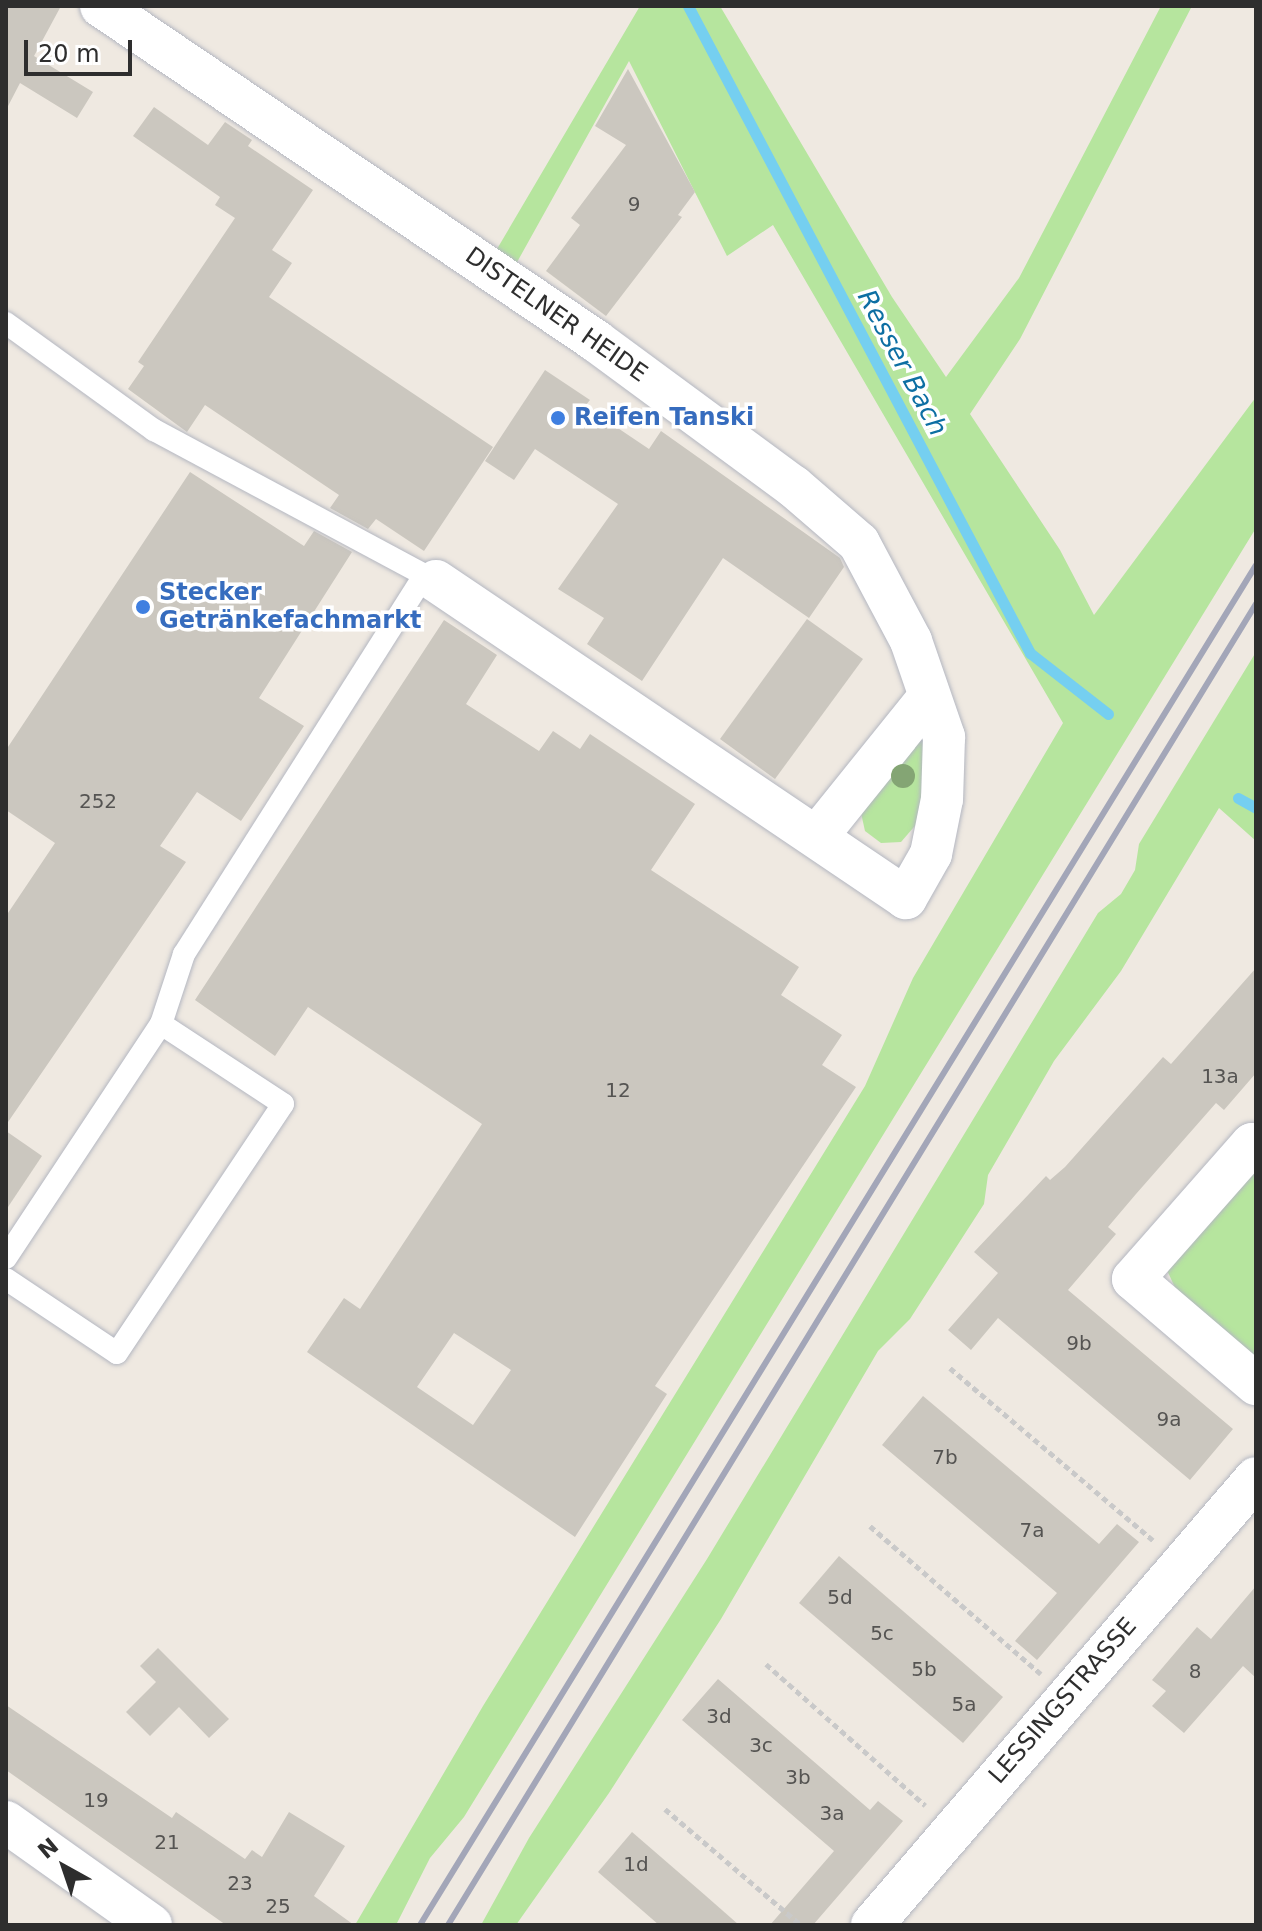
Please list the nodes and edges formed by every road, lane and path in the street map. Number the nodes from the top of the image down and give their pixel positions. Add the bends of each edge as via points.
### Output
1 (101, 6) edge
2 (6, 323) edge
3 (430, 579) junction
4 (928, 698) junction
5 (818, 835) junction
6 (161, 1024) junction
7 (1256, 1147) edge
8 (6, 1258) edge
9 (6, 1279) edge
10 (950, 1368) dead end
11 (1256, 1384) edge
12 (1256, 1478) edge
13 (870, 1526) dead end
14 (1181, 1564) junction
15 (766, 1664) dead end
16 (1065, 1695) junction
17 (665, 1809) dead end
18 (6, 1822) edge
19 (953, 1830) junction
20 (151, 1925) edge
21 (801, 1925) edge
22 (872, 1925) edge

1 - 4 street, DISTELNER HEIDE via 596,341 793,486 859,543 911,641
2 - 3 lane via 154,430
3 - 5 street, DISTELNER HEIDE
3 - 6 lane via 184,954
4 - 5 street
4 - 5 street, DISTELNER HEIDE via 944,737 942,799 931,854 906,898
6 - 8 lane
6 - 9 lane via 283,1104 117,1353
7 - 11 street via 1252,1144 1133,1279
10 - 14 path
12 - 14 street, LESSINGSTRASSE
13 - 16 path
14 - 16 street, LESSINGSTRASSE
15 - 19 path
16 - 19 street, LESSINGSTRASSE
17 - 21 path
18 - 20 street
19 - 22 street, LESSINGSTRASSE

